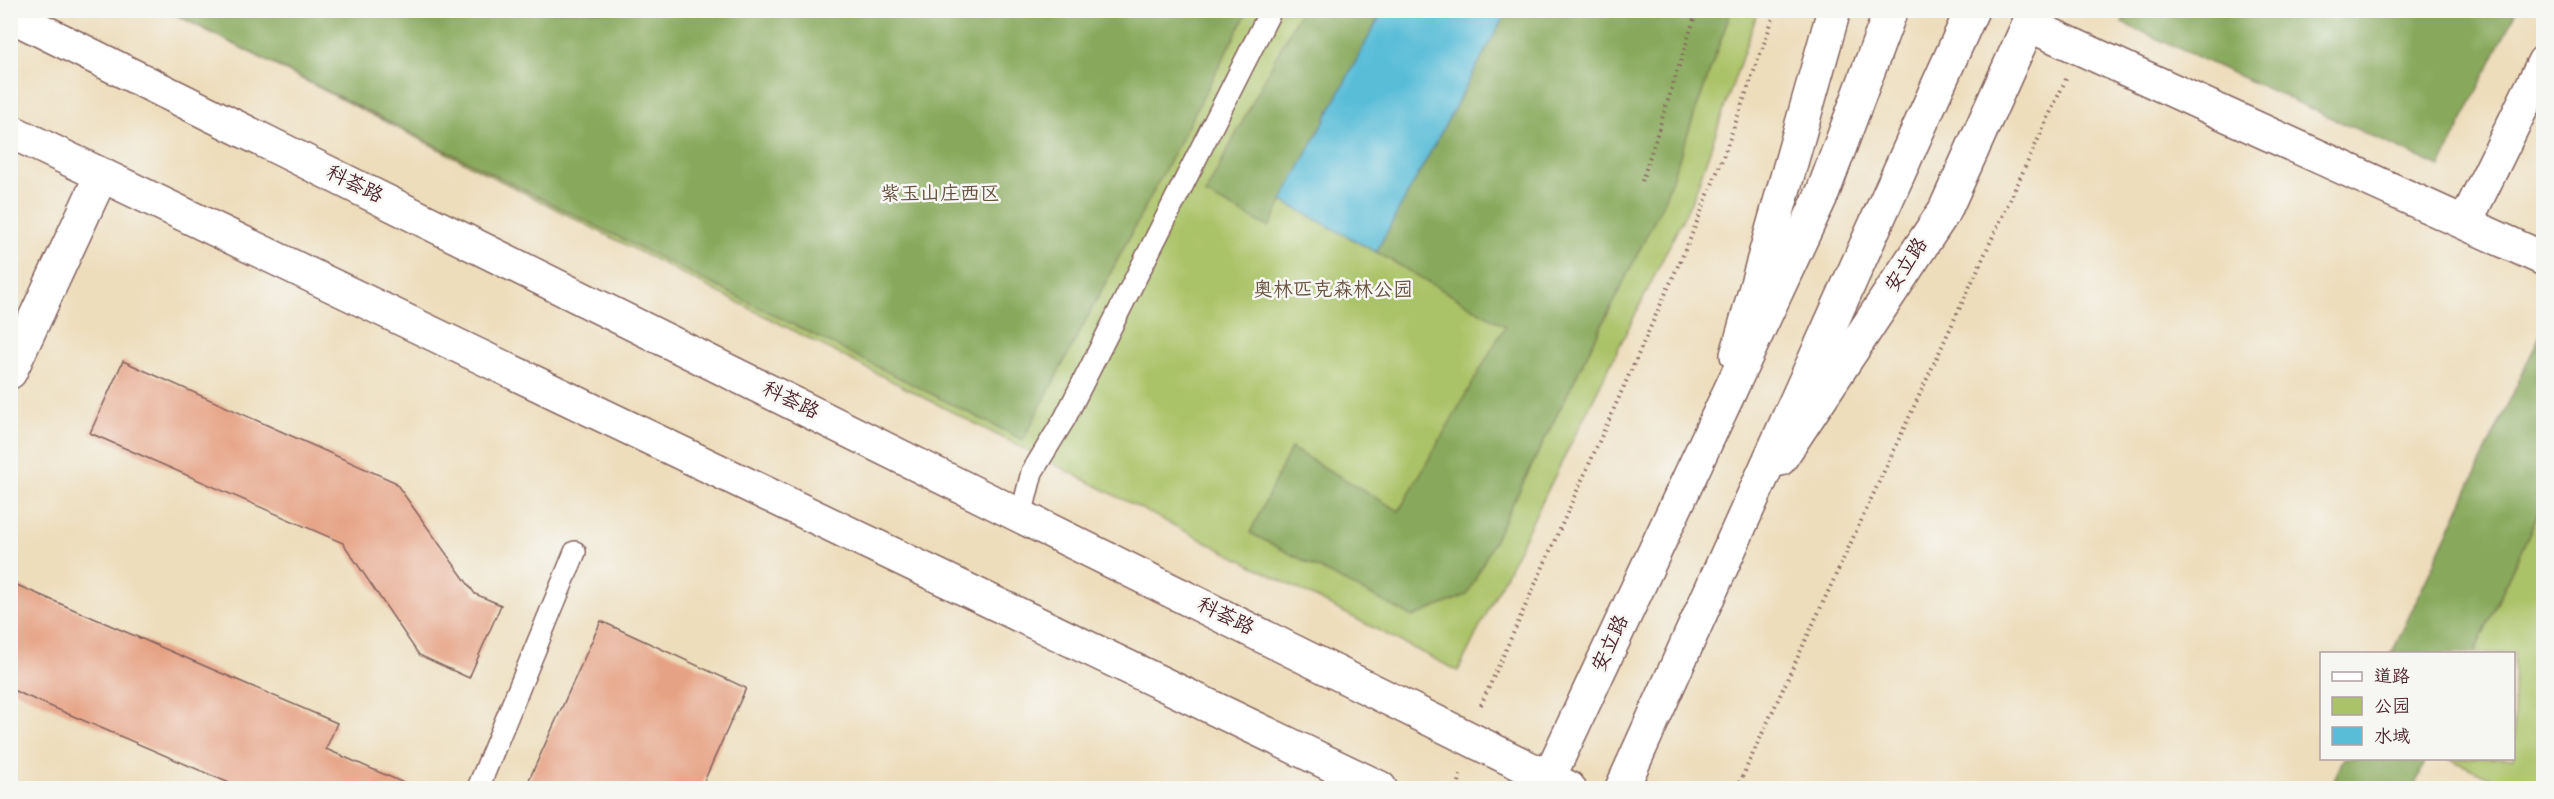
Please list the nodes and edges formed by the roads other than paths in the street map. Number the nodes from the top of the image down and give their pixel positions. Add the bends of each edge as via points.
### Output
1 (1270, 10) edge
2 (1834, 10) edge
3 (1891, 10) edge
4 (1972, 10) edge
5 (10, 15) edge
6 (2032, 18) edge
7 (2544, 62) edge
8 (10, 131) edge
9 (101, 176) junction
10 (2465, 223) junction
11 (2544, 259) edge
12 (10, 372) edge
13 (1721, 412) junction
14 (1750, 504) junction
15 (1021, 516) junction
16 (575, 552) dead end
17 (1548, 786) edge
18 (478, 789) edge
19 (1380, 789) edge
20 (1622, 789) edge

1 - 15 lane via 1070,408 1032,472
2 - 13 main road, 安立路
3 - 13 main road, 安立路 via 1823,192
4 - 14 main road, 安立路
5 - 15 main road, 科荟路
6 - 10 main road via 2080,48
6 - 14 main road, 安立路 via 1945,210
7 - 10 main road
8 - 9 main road
9 - 12 main road
9 - 19 main road
10 - 11 main road
13 - 17 main road, 安立路
14 - 20 main road, 安立路
15 - 17 main road, 科荟路 via 1466,737
16 - 18 lane

